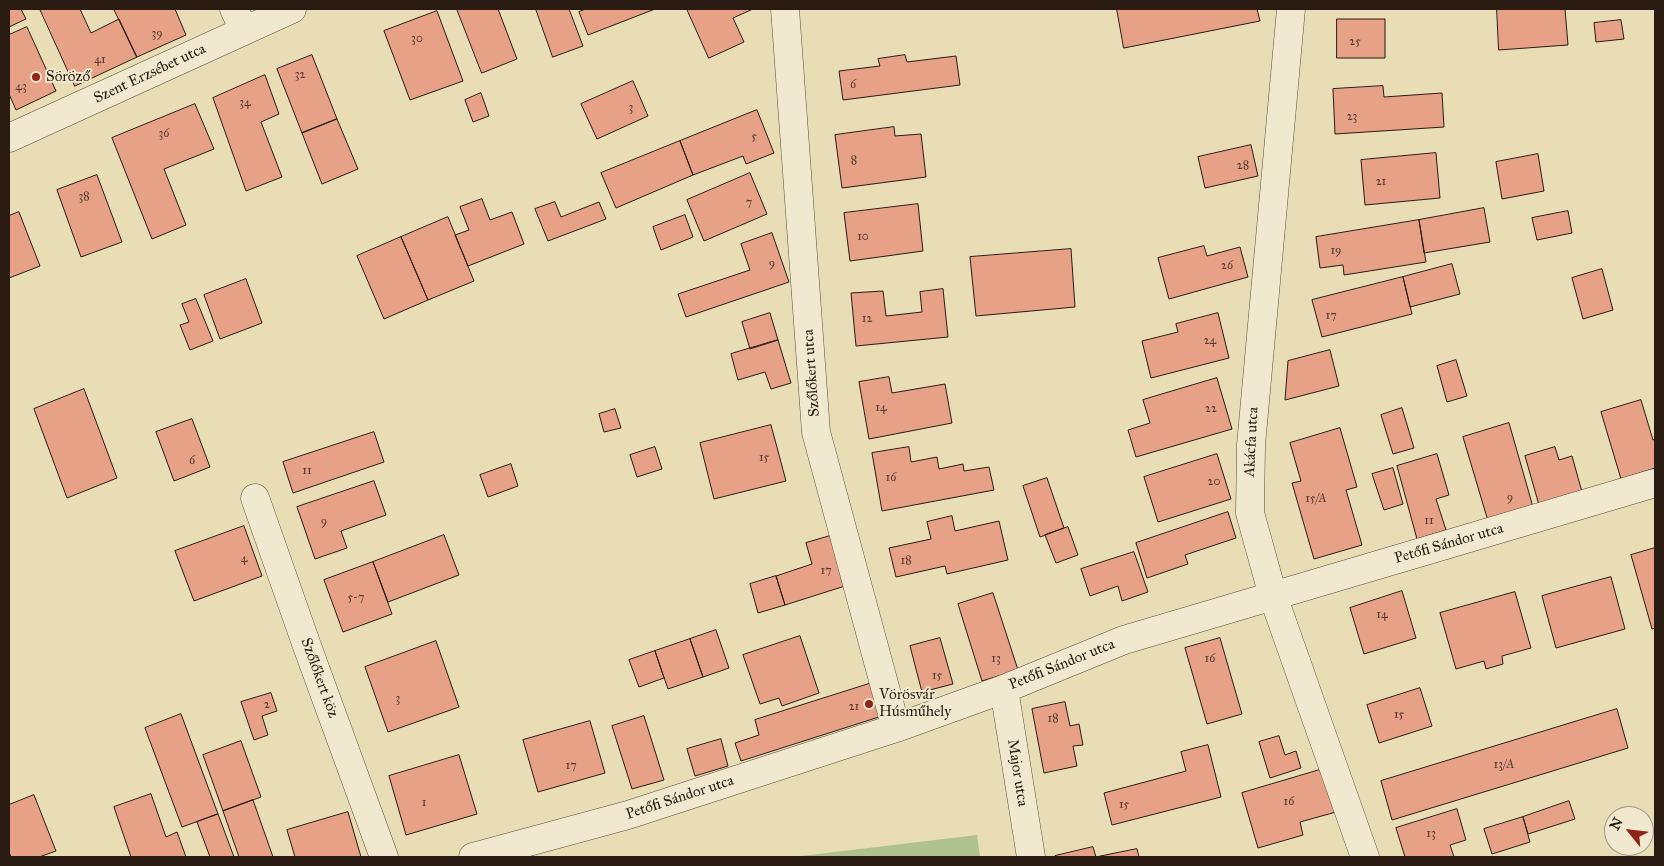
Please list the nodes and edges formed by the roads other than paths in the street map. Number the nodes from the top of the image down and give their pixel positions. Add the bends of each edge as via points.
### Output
1 (292, 9) edge
2 (785, 9) edge
3 (1291, 9) edge
4 (239, 20) edge
5 (9, 138) edge
6 (1655, 483) edge
7 (255, 498) dead end
8 (1273, 596) junction
9 (1004, 689) junction
10 (896, 728) junction
11 (384, 857) edge
12 (472, 857) edge
13 (1031, 857) edge
14 (1365, 857) edge

1 - 4 street, Szent Erzsébet utca
2 - 10 street, Szőlőkert utca via 816,432
3 - 8 street, Akácfa utca via 1250,445 1250,513
4 - 5 street, Szent Erzsébet utca
6 - 8 street, Petőfi Sándor utca
7 - 11 street, Szőlőkert köz
8 - 9 street, Petőfi Sándor utca via 1124,640
8 - 14 street, Akácfa utca
9 - 10 street, Petőfi Sándor utca
9 - 13 street, Major utca
10 - 12 street, Petőfi Sándor utca via 628,815

